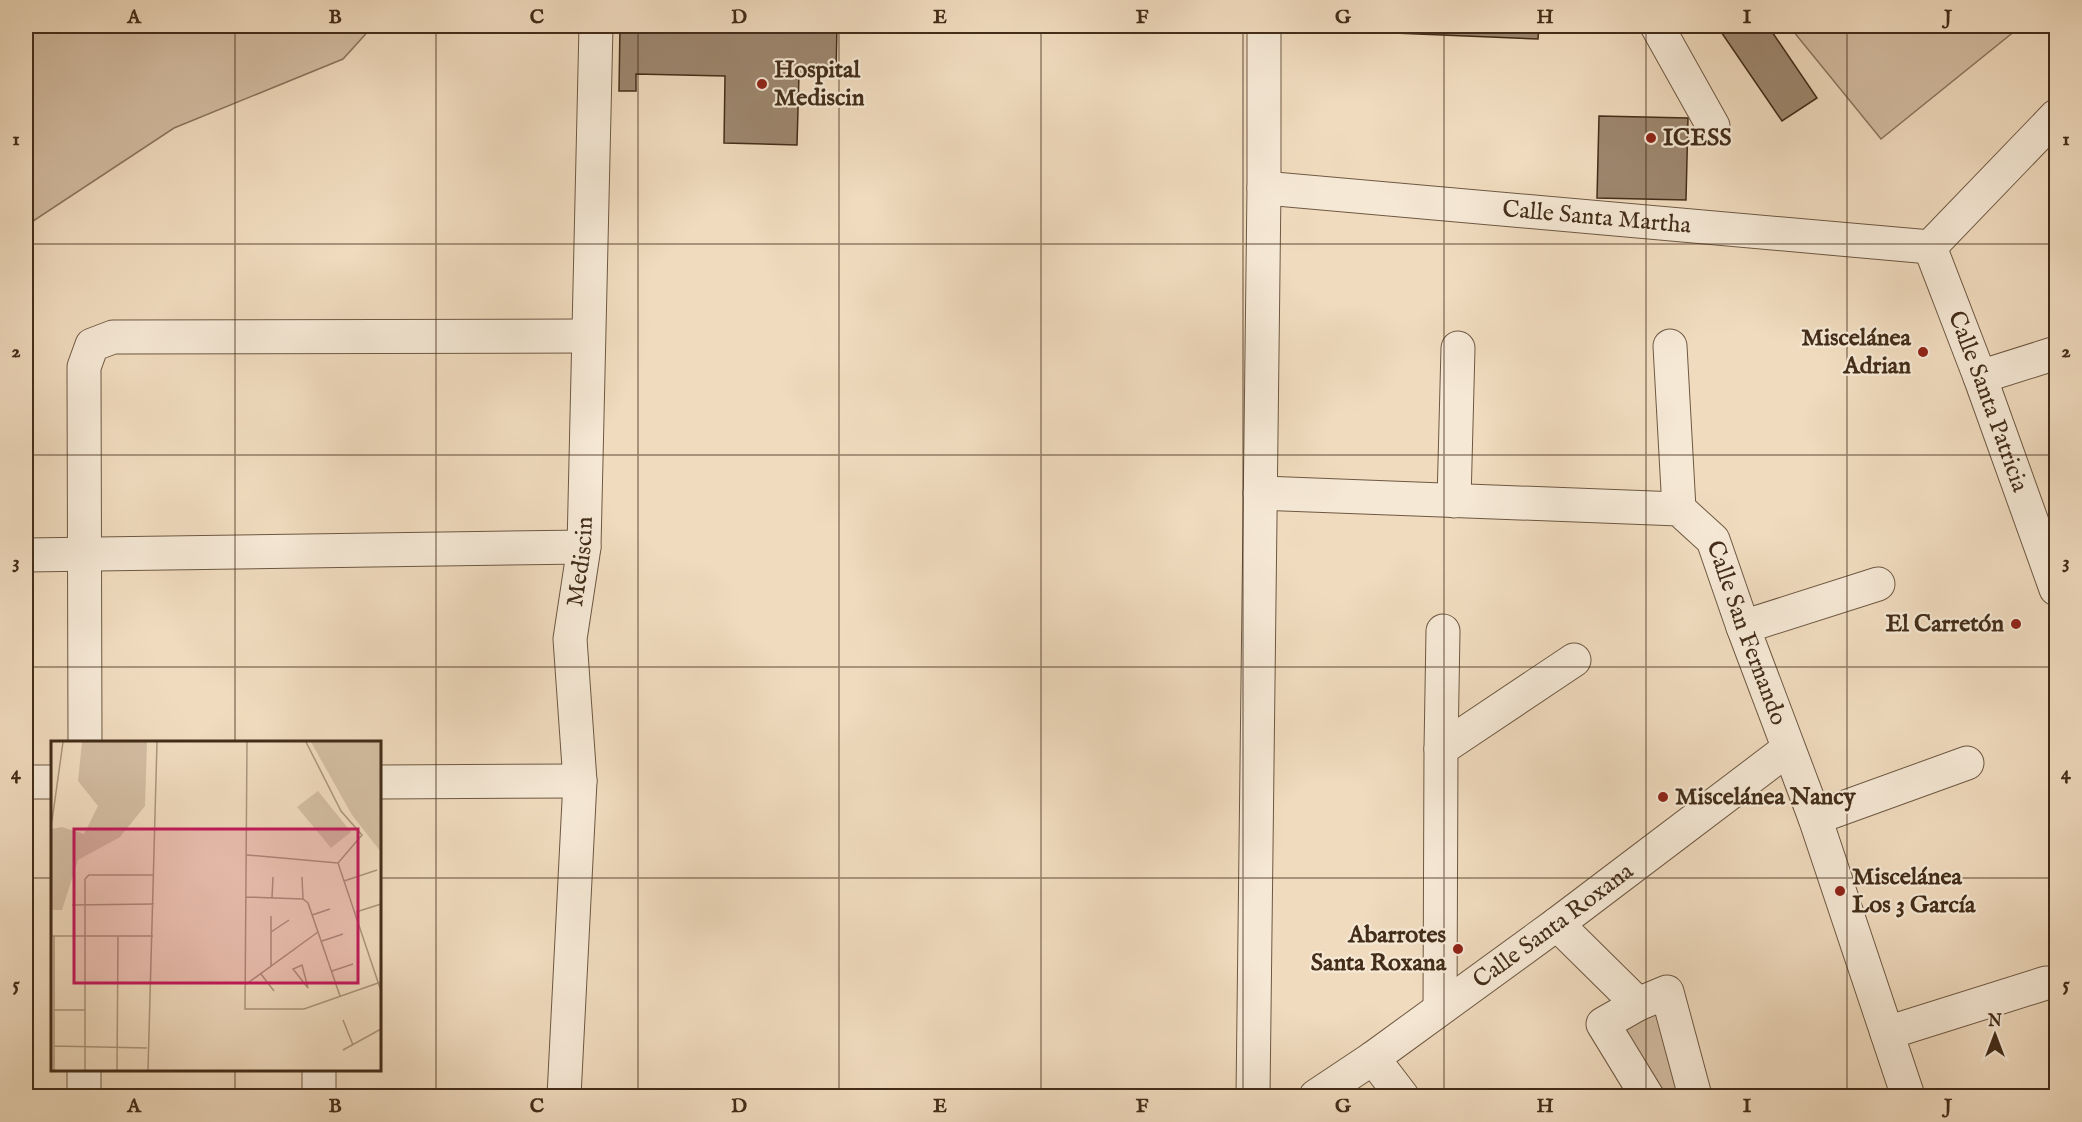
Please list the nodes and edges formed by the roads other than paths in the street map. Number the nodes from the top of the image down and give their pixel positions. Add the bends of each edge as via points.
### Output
1 (596, 26) edge
2 (1263, 26) edge
3 (1657, 26) edge
4 (2056, 116) edge
5 (1713, 126) dead end
6 (1264, 188) junction
7 (1930, 247) junction
8 (588, 336) junction
9 (1670, 346) dead end
10 (1458, 348) dead end
11 (2056, 353) edge
12 (1980, 377) junction
13 (1260, 493) junction
14 (1454, 501) junction
15 (1678, 509) junction
16 (584, 547) junction
17 (26, 555) edge
18 (86, 555) junction
19 (1878, 584) dead end
20 (2056, 589) edge
21 (1743, 627) junction
22 (1443, 631) dead end
23 (1574, 660) dead end
24 (85, 741) edge
25 (1441, 749) junction
26 (1788, 749) junction
27 (1967, 763) dead end
28 (580, 781) junction
29 (26, 782) edge
30 (51, 782) edge
31 (381, 782) edge
32 (1815, 818) junction
33 (1557, 924) junction
34 (2046, 983) dead end
35 (1638, 1004) junction
36 (1440, 1008) junction
37 (1887, 1033) junction
38 (1373, 1058) junction
39 (84, 1071) edge
40 (319, 1071) edge
41 (84, 1096) edge
42 (319, 1096) edge
43 (564, 1096) edge
44 (1253, 1096) edge
45 (1316, 1096) edge
46 (1402, 1096) edge
47 (1647, 1096) edge
48 (1695, 1096) edge
49 (1908, 1096) edge

1 - 8 street, Mediscin
2 - 6 street
3 - 5 street
4 - 7 street
6 - 7 street, Calle Santa Martha
6 - 13 street
7 - 12 street, Calle Santa Patricia
8 - 16 street, Mediscin
8 - 18 street via 113,337 92,345 84,366
9 - 15 street
10 - 14 street
11 - 12 street
12 - 20 street, Calle Santa Patricia
13 - 14 street
13 - 44 street
14 - 15 street
15 - 21 street, Calle San Fernando via 1713,540
16 - 18 street
16 - 28 street, Mediscin via 570,639
17 - 18 street
18 - 24 street
19 - 21 street
21 - 26 street, Calle San Fernando
22 - 25 street
23 - 25 street
25 - 36 street
26 - 32 street, Calle San Fernando
26 - 33 street, Calle Santa Roxana
27 - 32 street
28 - 31 street
28 - 43 street, Mediscin
29 - 30 street
32 - 37 street, Calle San Fernando
33 - 35 street
33 - 36 street, Calle Santa Roxana
34 - 37 street
35 - 47 street via 1603,1024
35 - 48 street via 1666,992
36 - 38 street, Calle Santa Roxana
37 - 49 street, Calle San Fernando
38 - 45 street, Calle Santa Roxana
38 - 46 street
39 - 41 street
40 - 42 street

